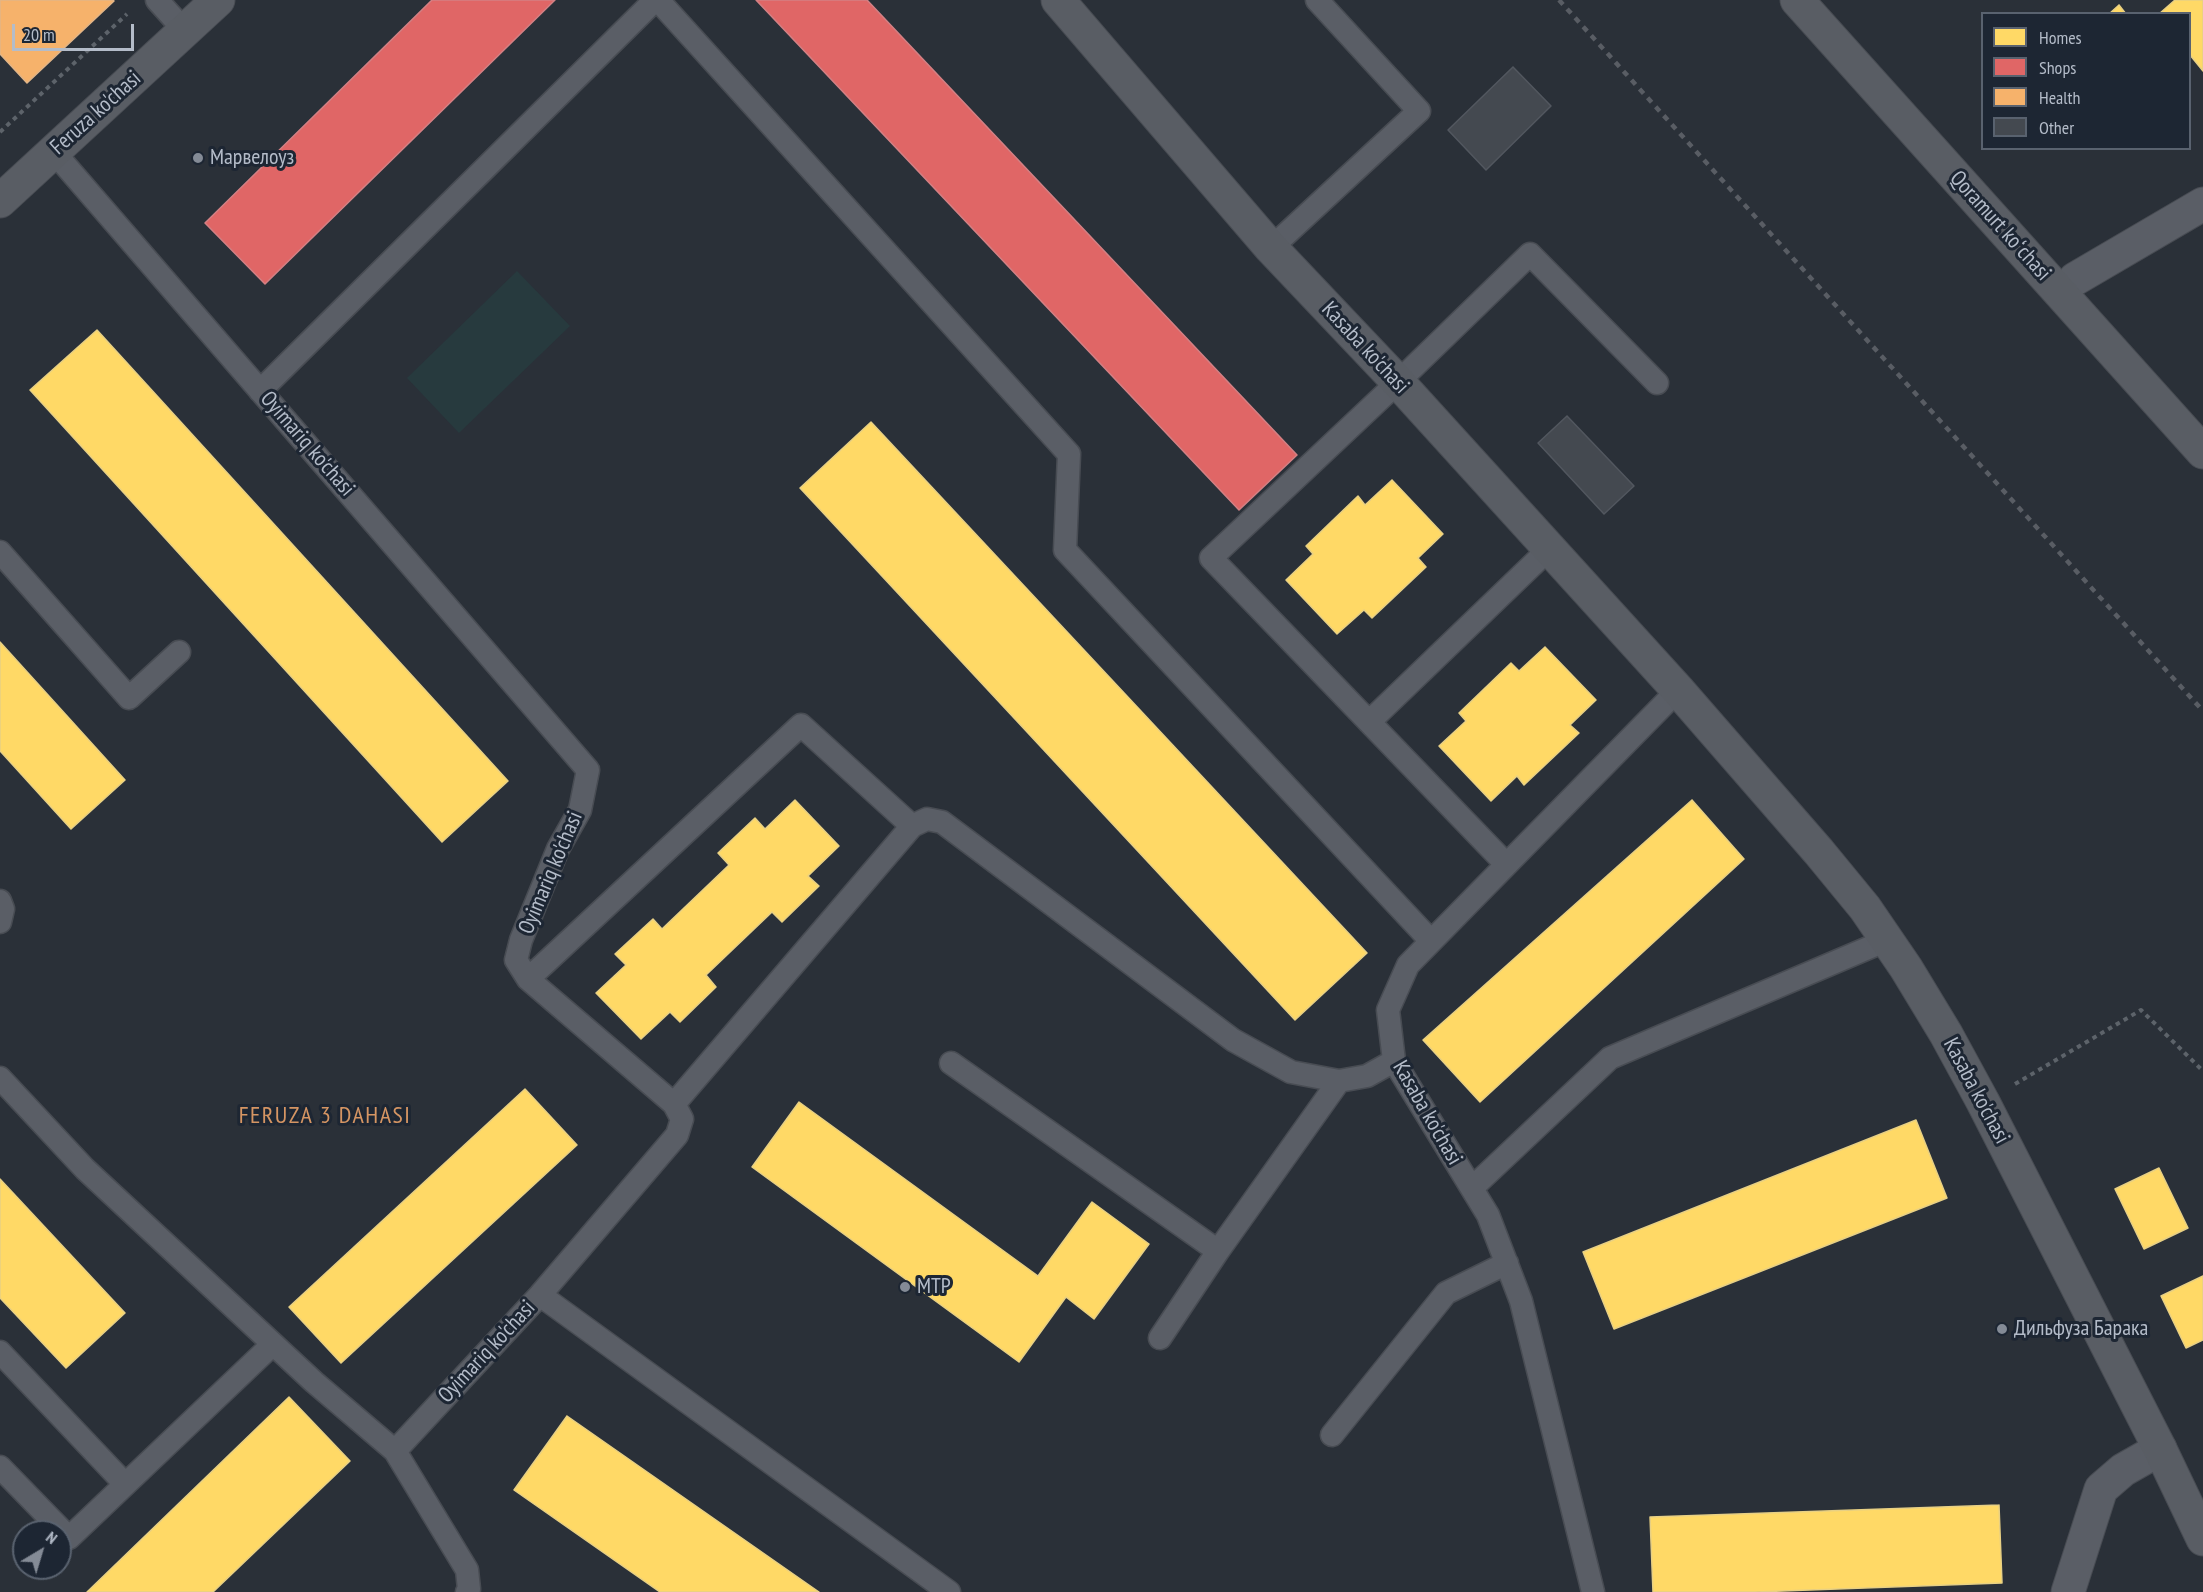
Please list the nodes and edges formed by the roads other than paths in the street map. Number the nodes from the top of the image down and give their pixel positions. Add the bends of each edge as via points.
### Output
1 (157, 0) edge
2 (218, 0) edge
3 (657, 0) edge
4 (1058, 0) edge
5 (1317, 0) edge
6 (1797, 0) edge
7 (1823, 0) edge
8 (185, 31) junction
9 (53, 151) junction
10 (0, 201) edge
11 (2203, 204) edge
12 (1271, 248) junction
13 (2075, 279) junction
14 (1398, 382) junction
15 (1657, 383) dead end
16 (260, 391) junction
17 (2203, 421) edge
18 (2203, 452) edge
19 (1550, 548) junction
20 (0, 552) edge
21 (180, 652) dead end
22 (1678, 690) junction
23 (1369, 722) junction
24 (912, 826) junction
25 (1506, 864) junction
26 (0, 901) edge
27 (0, 922) edge
28 (1887, 940) junction
29 (1431, 941) junction
30 (528, 979) junction
31 (1394, 1061) junction
32 (951, 1063) dead end
33 (0, 1078) edge
34 (1340, 1081) junction
35 (674, 1104) junction
36 (1472, 1188) junction
37 (1218, 1251) junction
38 (1507, 1263) junction
39 (540, 1295) junction
40 (1160, 1338) dead end
41 (273, 1344) junction
42 (0, 1352) edge
43 (1332, 1435) dead end
44 (2160, 1449) junction
45 (395, 1451) junction
46 (0, 1467) edge
47 (125, 1484) junction
48 (2203, 1539) edge
49 (467, 1592) edge
50 (949, 1592) edge
51 (1593, 1592) edge
52 (2068, 1592) edge

1 - 8 lane
2 - 8 street, Feruza ko'chasi
3 - 16 lane
3 - 29 lane via 1069,454 1065,550
4 - 12 street, Kasaba ko'chasi
5 - 12 lane via 1419,111
6 - 18 street, Qoramurt koʻchasi
7 - 13 street, Qoramurt koʻchasi
8 - 9 street, Feruza ko'chasi
9 - 10 street, Feruza ko'chasi
9 - 16 lane, Oyimariq ko'chasi
11 - 13 street
12 - 14 street, Kasaba ko'chasi
13 - 17 street, Qoramurt koʻchasi
14 - 15 lane via 1530,254
14 - 19 street, Kasaba ko'chasi
14 - 23 lane via 1210,558
16 - 30 lane, Oyimariq ko'chasi via 588,770 579,810 558,849 521,940 516,960
19 - 22 street, Kasaba ko'chasi
19 - 23 lane
20 - 21 lane via 129,698
22 - 25 lane, Kasaba ko'chasi
22 - 28 street, Kasaba ko'chasi via 1819,852
23 - 25 lane
24 - 30 lane via 801,725
24 - 34 lane via 927,819 942,822 1233,1040 1291,1072
24 - 35 lane
25 - 29 lane, Kasaba ko'chasi
26 - 27 lane
28 - 36 lane via 1610,1058
28 - 44 street, Kasaba ko'chasi via 1983,1102
29 - 31 lane, Kasaba ko'chasi via 1408,965 1388,1010
30 - 35 lane, Oyimariq ko'chasi
31 - 34 lane via 1366,1076
31 - 36 lane, Kasaba ko'chasi
32 - 37 lane
33 - 41 lane via 86,1169
34 - 37 lane
35 - 39 lane, Oyimariq ko'chasi via 682,1119 677,1135
36 - 38 lane, Kasaba ko'chasi via 1488,1215
37 - 40 lane
38 - 43 lane via 1446,1293
38 - 51 lane, Kasaba ko'chasi via 1521,1301
39 - 45 lane, Oyimariq ko'chasi
39 - 50 lane
41 - 45 lane
41 - 47 lane
42 - 47 lane
44 - 48 street, Kasaba ko'chasi
44 - 52 street via 2123,1470 2101,1489
45 - 49 lane via 467,1570
46 - 47 lane via 69,1538

